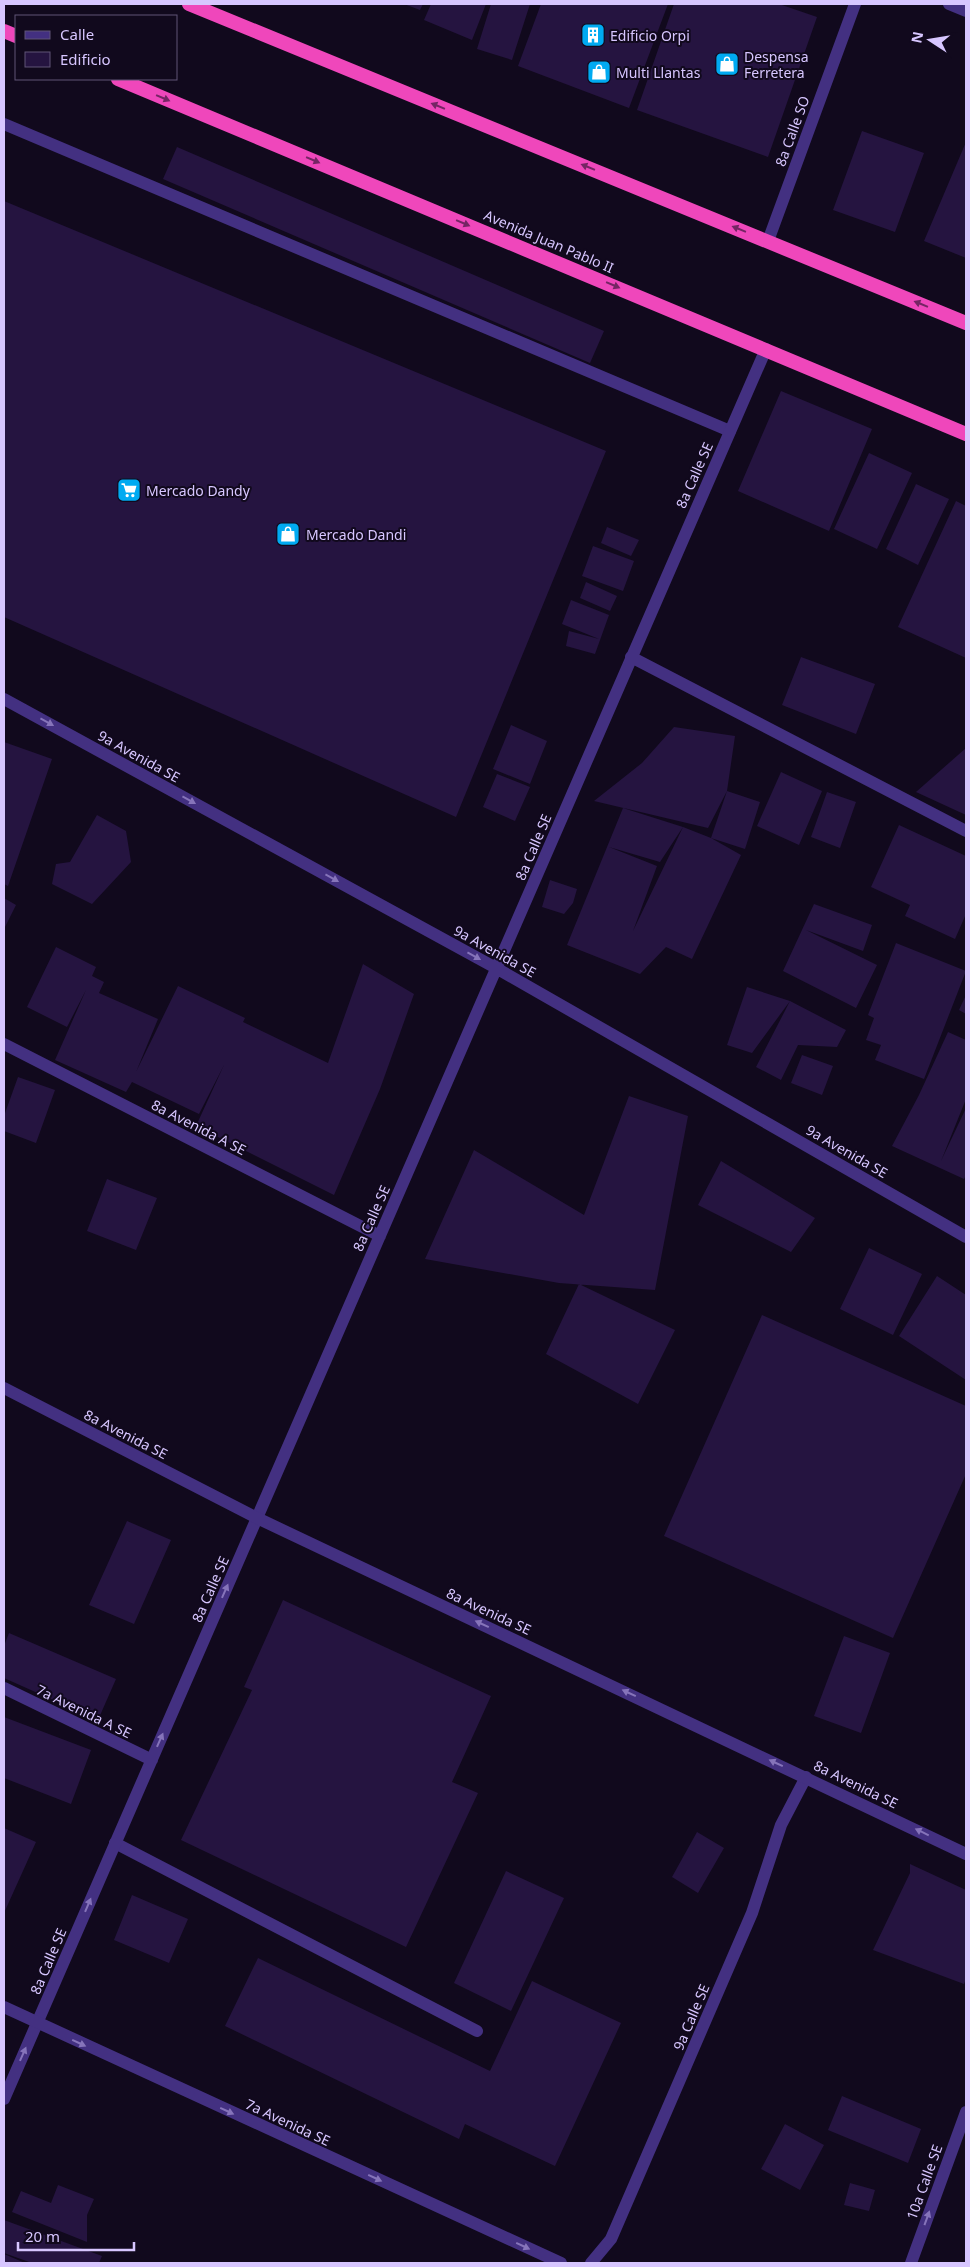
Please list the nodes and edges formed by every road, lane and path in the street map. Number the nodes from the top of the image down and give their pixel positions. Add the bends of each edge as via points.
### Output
1 (189, 4) edge
2 (855, 4) edge
3 (949, 4) edge
4 (966, 11) edge
5 (120, 80) edge
6 (4, 124) edge
7 (768, 241) junction
8 (966, 323) edge
9 (766, 349) junction
10 (730, 431) junction
11 (966, 434) edge
12 (631, 658) junction
13 (4, 699) edge
14 (966, 831) edge
15 (496, 968) junction
16 (4, 1044) edge
17 (380, 1236) junction
18 (966, 1237) edge
19 (4, 1388) edge
20 (257, 1518) junction
21 (4, 1688) edge
22 (152, 1760) junction
23 (806, 1777) junction
24 (115, 1843) junction
25 (966, 1854) edge
26 (4, 2007) edge
27 (37, 2024) junction
28 (477, 2032) dead end
29 (4, 2098) edge
30 (966, 2112) edge
31 (561, 2263) edge
32 (591, 2263) edge
33 (910, 2263) edge

7 -> 1 highway
2 - 7 street, 8a Calle SO
3 - 4 street
5 -> 9 highway, Avenida Juan Pablo II
6 - 10 street
8 -> 7 highway
9 - 10 street, 8a Calle SE
9 - 11 highway, Avenida Juan Pablo II
10 - 12 street, 8a Calle SE
12 - 14 street
12 - 15 street, 8a Calle SE
13 -> 15 street, 9a Avenida SE
15 - 17 street, 8a Calle SE
15 - 18 street, 9a Avenida SE
16 - 17 street, 8a Avenida A SE
17 - 20 street, 8a Calle SE
19 - 20 street, 8a Avenida SE
22 -> 20 street, 8a Calle SE
23 -> 20 street, 8a Avenida SE
21 - 22 street, 7a Avenida A SE
22 - 24 street, 8a Calle SE
25 -> 23 street, 8a Avenida SE
23 - 32 street, 9a Calle SE via 781,1825 752,1913 611,2239
27 -> 24 street, 8a Calle SE
24 - 28 street
26 - 27 street, 7a Avenida SE
29 -> 27 street, 8a Calle SE
27 -> 31 street, 7a Avenida SE
33 -> 30 street, 10a Calle SE

